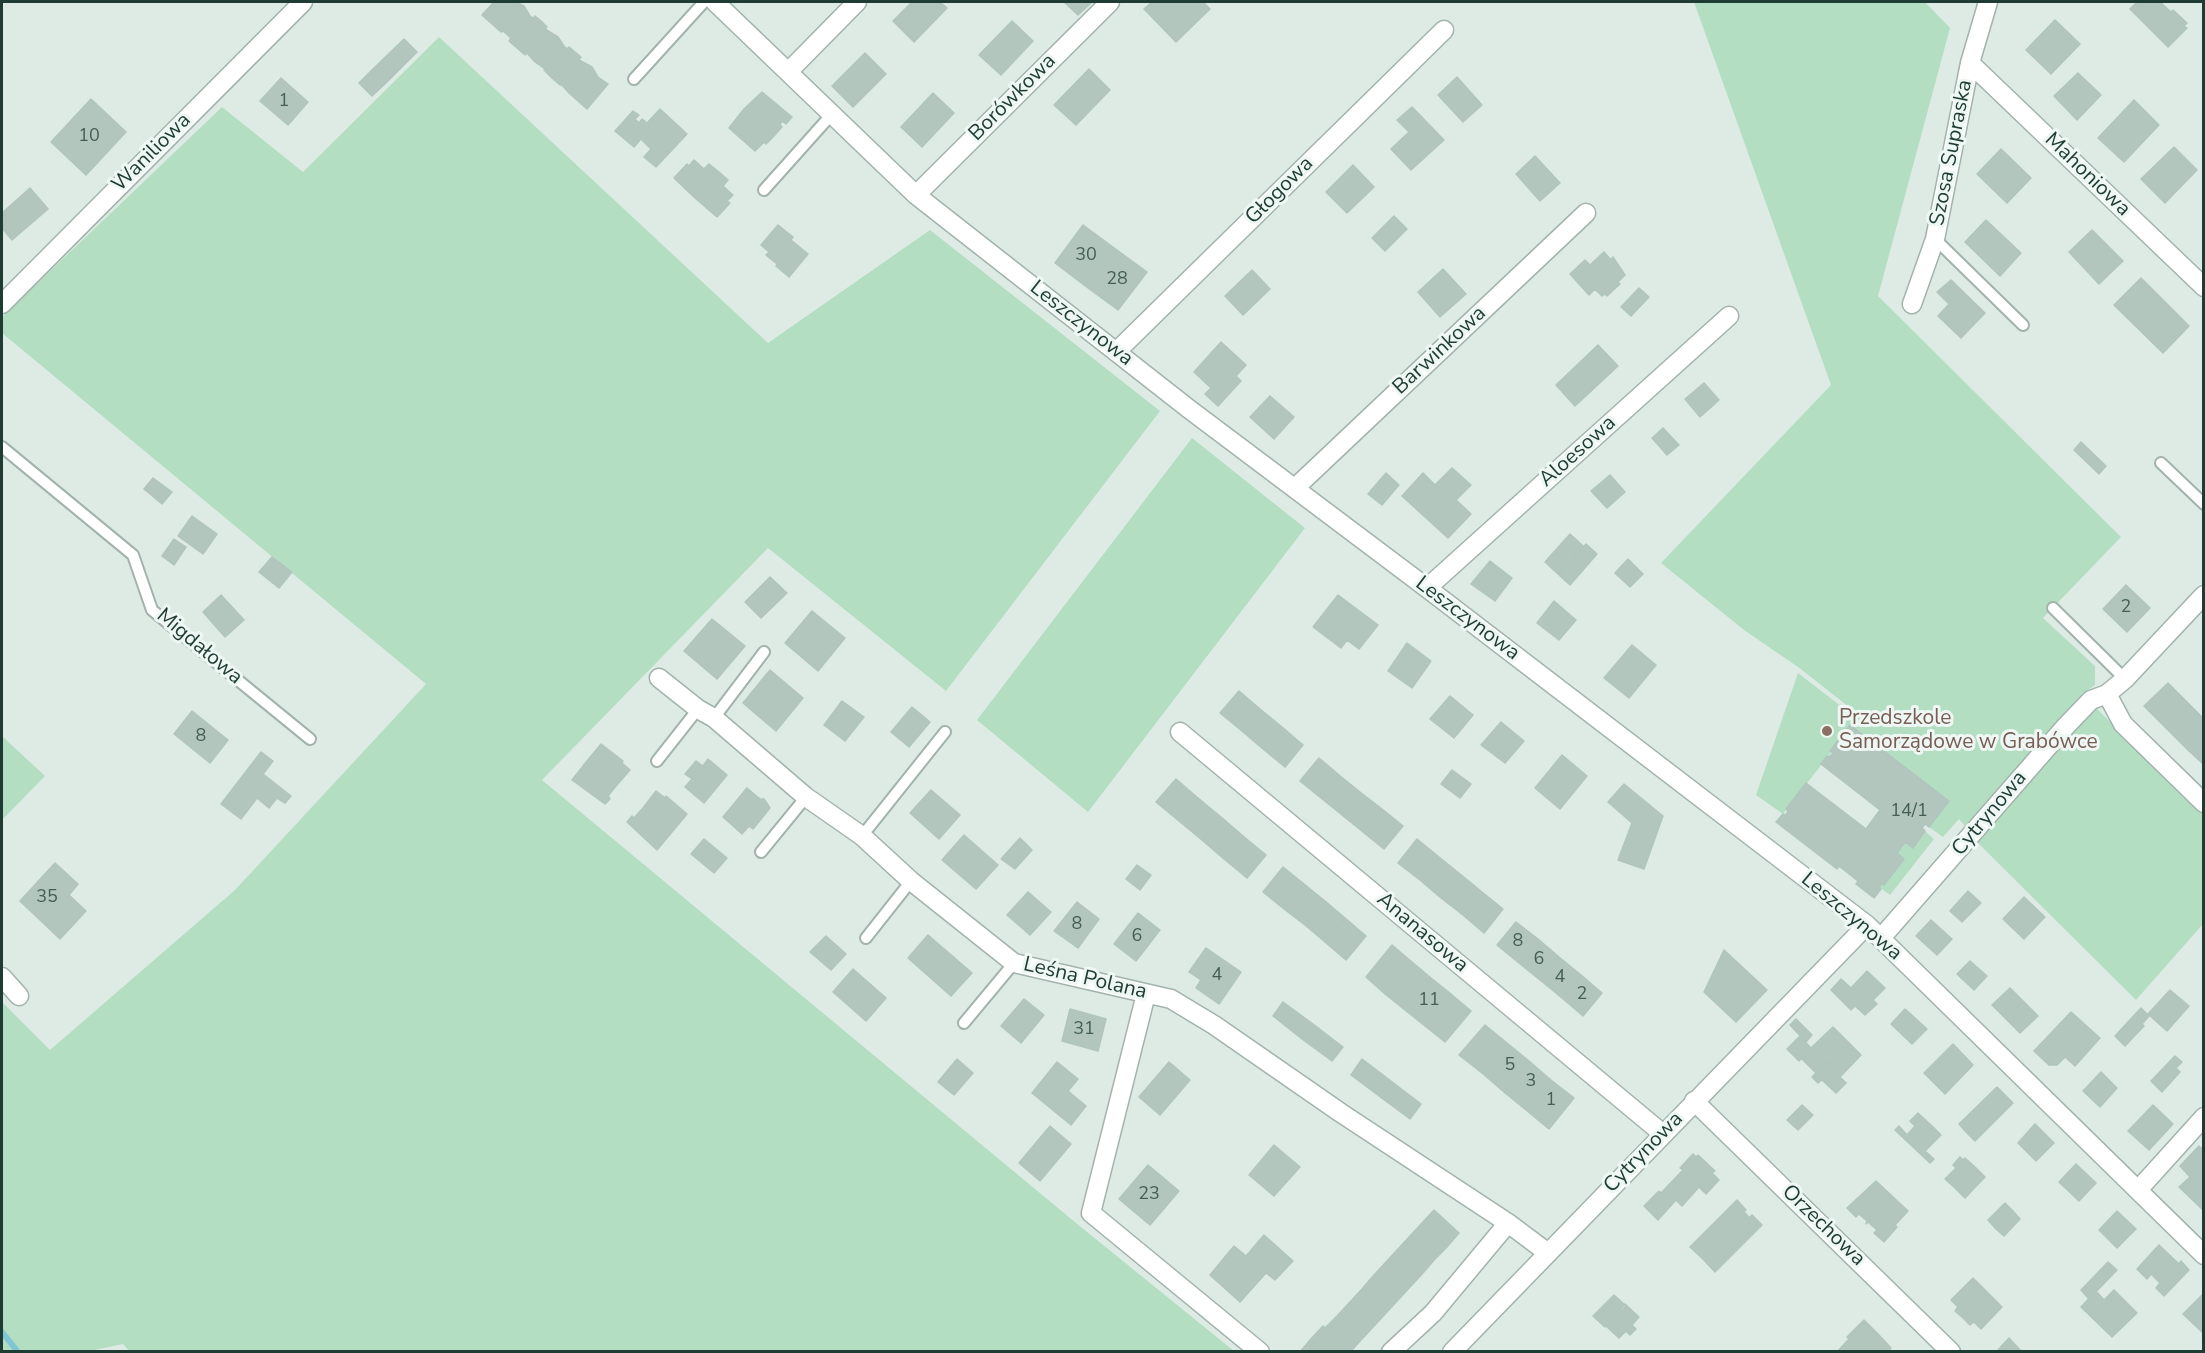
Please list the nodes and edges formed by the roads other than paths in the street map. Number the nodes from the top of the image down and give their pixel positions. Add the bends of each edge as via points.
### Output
1 (303, 2) edge
2 (704, 2) edge
3 (715, 2) edge
4 (857, 2) edge
5 (1110, 2) edge
6 (1988, 2) edge
7 (1444, 30) dead end
8 (1970, 63) junction
9 (788, 72) junction
10 (634, 79) dead end
11 (832, 114) junction
12 (764, 190) dead end
13 (916, 195) junction
14 (1586, 213) dead end
15 (1935, 239) junction
16 (2204, 287) edge
17 (5, 295) edge
18 (1912, 304) dead end
19 (1729, 316) dead end
20 (2023, 325) dead end
21 (1117, 351) junction
22 (2, 447) edge
23 (2161, 463) dead end
24 (1295, 488) junction
25 (2204, 504) edge
26 (1427, 588) junction
27 (2204, 595) edge
28 (2053, 608) dead end
29 (764, 652) dead end
30 (659, 678) dead end
31 (2125, 679) junction
32 (2107, 694) junction
33 (706, 714) junction
34 (945, 732) dead end
35 (1180, 732) dead end
36 (310, 739) dead end
37 (657, 761) dead end
38 (806, 797) junction
39 (2204, 803) edge
40 (862, 836) junction
41 (761, 852) dead end
42 (911, 881) junction
43 (1867, 925) junction
44 (1881, 938) junction
45 (866, 939) dead end
46 (1014, 963) junction
47 (2, 977) edge
48 (1146, 994) junction
49 (19, 996) dead end
50 (964, 1023) dead end
51 (1694, 1101) junction
52 (2204, 1117) edge
53 (1663, 1134) junction
54 (2138, 1190) junction
55 (1508, 1223) junction
56 (1548, 1253) junction
57 (2204, 1255) edge
58 (1260, 1352) edge
59 (1391, 1352) edge
60 (1452, 1352) edge
61 (1951, 1352) edge

1 - 17 street, Waniliowa
2 - 10 lane
3 - 9 street, Leszczynowa
4 - 9 street
5 - 13 street, Borówkowa
6 - 8 street, Szosa Supraska
7 - 21 street, Głogowa
8 - 15 street, Szosa Supraska
8 - 16 street, Mahoniowa
9 - 11 street, Leszczynowa
11 - 12 lane
11 - 13 street, Leszczynowa
13 - 21 street, Leszczynowa
14 - 24 street, Barwinkowa
15 - 18 street, Szosa Supraska
15 - 20 lane
19 - 26 street, Aloesowa
21 - 24 street, Leszczynowa
22 - 36 lane, Migdałowa via 133,555 152,610
23 - 25 lane
24 - 26 street, Leszczynowa
26 - 43 street, Leszczynowa
27 - 31 street, Cytrynowa
28 - 31 lane
29 - 33 lane
30 - 33 street, Leśna Polana
31 - 32 street, Cytrynowa
32 - 39 street via 2123,723
32 - 44 street, Cytrynowa via 2091,700 2066,726
33 - 37 lane
33 - 38 street, Leśna Polana
34 - 40 lane
35 - 53 street, Ananasowa
38 - 40 street, Leśna Polana
38 - 41 lane
40 - 42 street, Leśna Polana
42 - 45 lane
42 - 46 street, Leśna Polana
43 - 44 street, Leszczynowa
43 - 51 street, Cytrynowa
44 - 54 street, Leszczynowa
46 - 48 street, Leśna Polana
46 - 50 lane
47 - 49 street
48 - 55 street, Leśna Polana via 1172,999 1214,1025
48 - 58 street via 1090,1213
51 - 53 street, Cytrynowa
51 - 61 street, Orzechowa
52 - 54 street
53 - 56 street, Cytrynowa
54 - 57 street, Leszczynowa
55 - 56 street, Leśna Polana
55 - 59 street via 1433,1313
56 - 60 street

